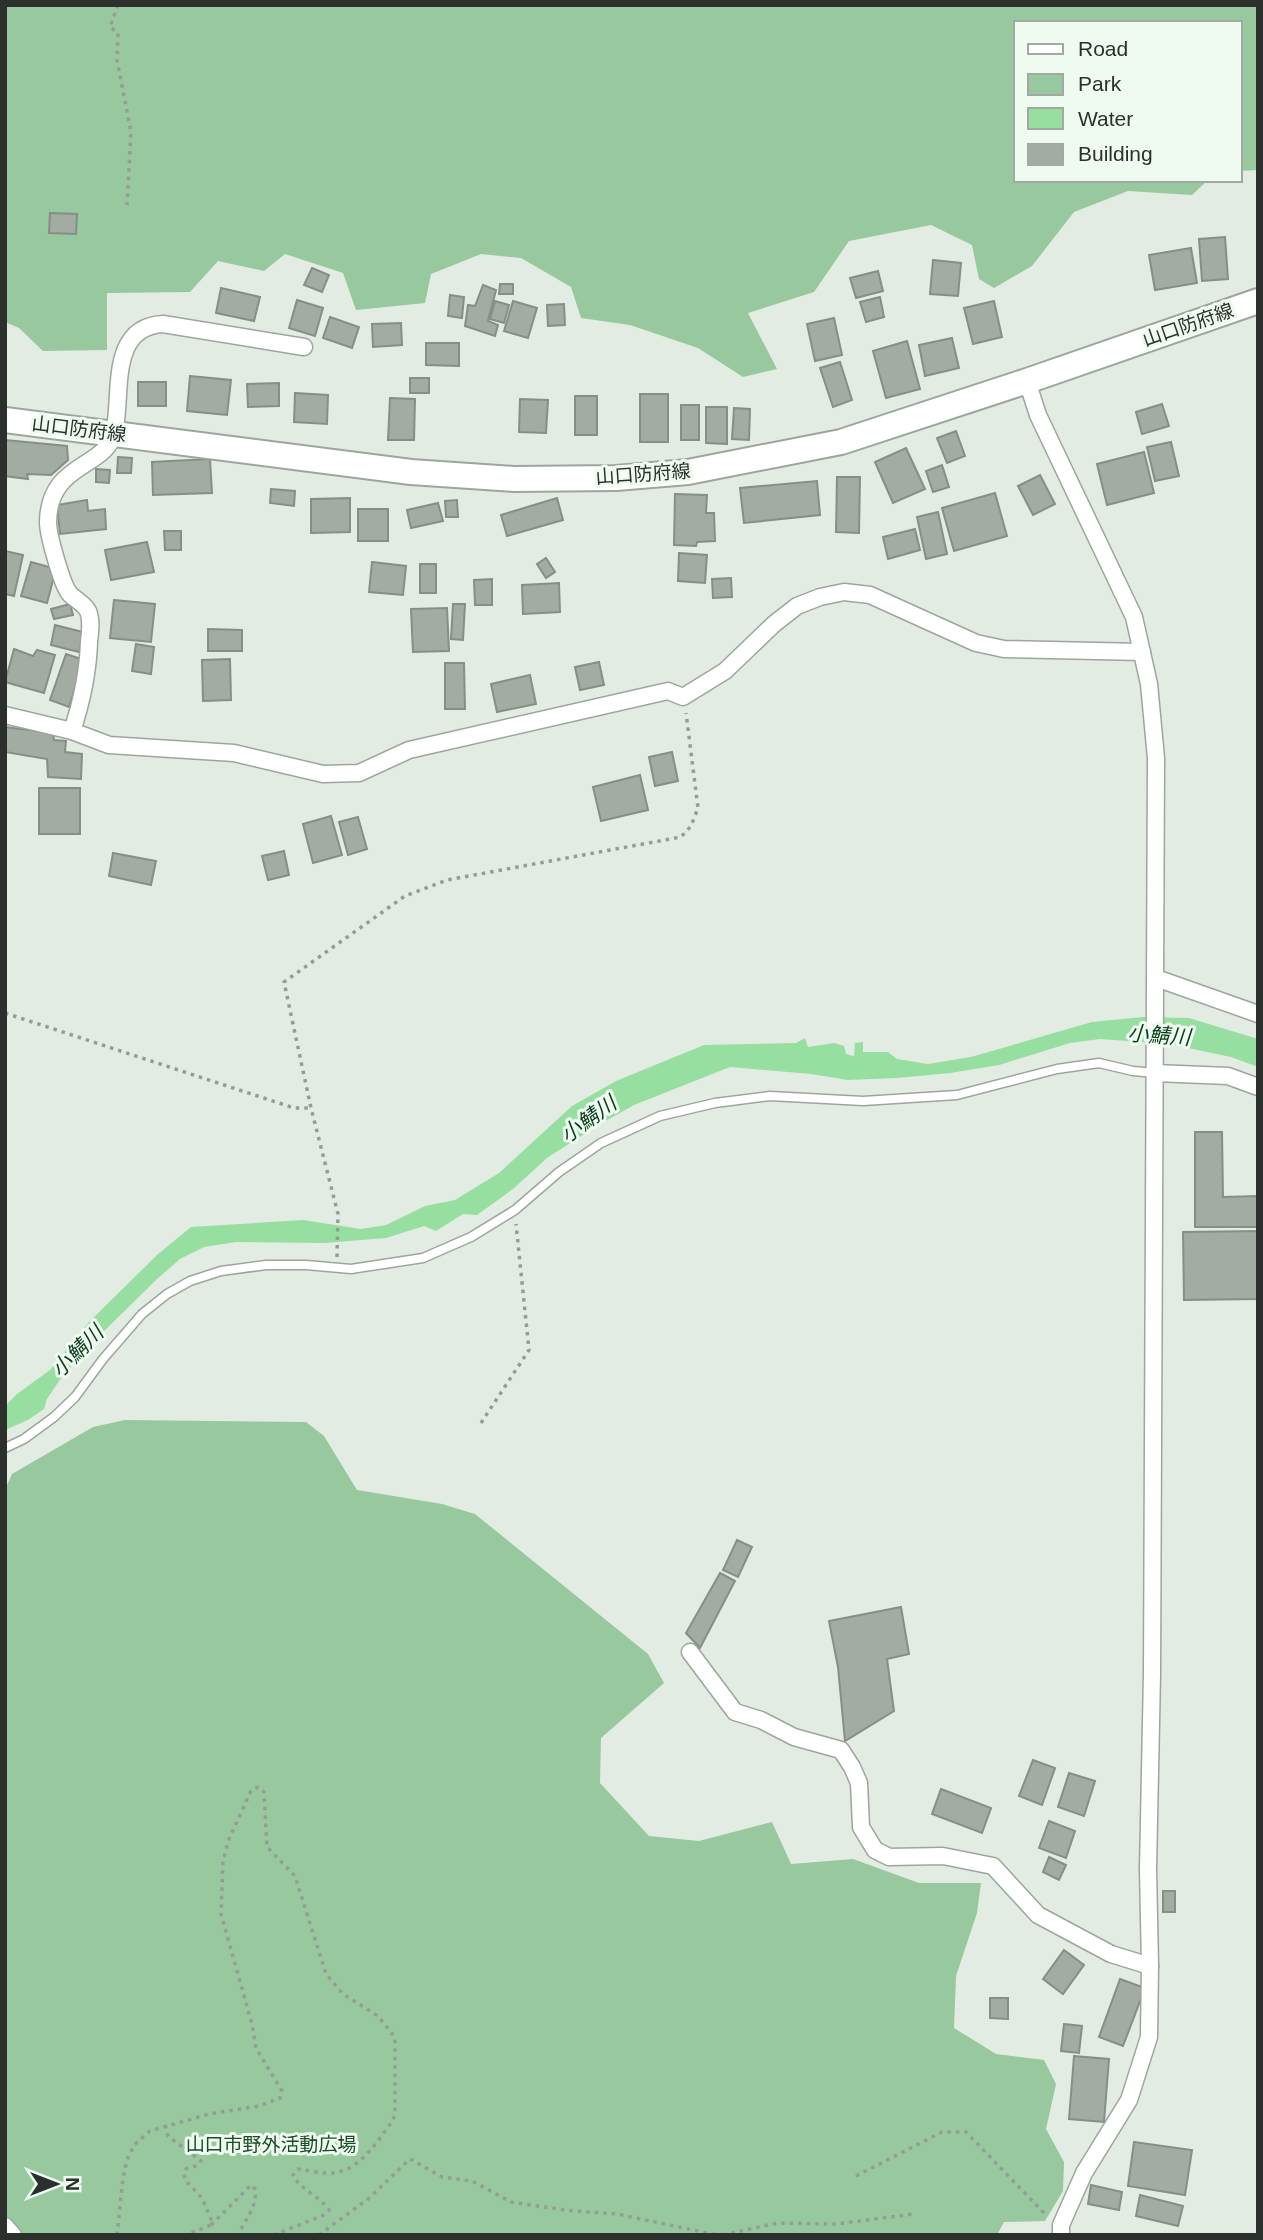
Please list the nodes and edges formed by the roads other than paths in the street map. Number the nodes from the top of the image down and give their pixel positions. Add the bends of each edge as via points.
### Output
1 (1258, 300) edge
2 (304, 346) dead end
3 (1027, 381) junction
4 (5, 420) edge
5 (114, 434) junction
6 (1142, 652) junction
7 (5, 715) edge
8 (72, 730) junction
9 (1156, 986) junction
10 (1258, 1014) edge
11 (1154, 1067) junction
12 (1258, 1087) edge
13 (5, 1448) edge
14 (690, 1652) dead end
15 (1150, 1966) junction
16 (5, 2226) edge
17 (1061, 2230) edge
18 (13, 2235) edge

1 - 3 main road, 山口防府線
2 - 5 street via 150,325 138,331 127,348 119,373
3 - 5 main road, 山口防府線 via 841,442 688,472 616,478 514,480 411,472
3 - 6 street via 1038,415 1134,617
4 - 5 main road, 山口防府線
5 - 8 street via 106,448 79,466 50,498 53,551 67,591 86,607 90,618 88,676
6 - 8 street via 1041,651 986,645 870,595 844,593 797,606 725,671 683,697 668,691 463,737 409,750 359,773 323,775 234,753 109,746
6 - 9 street via 1156,758
7 - 8 street
9 - 10 street
9 - 11 street
11 - 12 street via 1228,1076
11 - 13 lane via 1133,1071 1100,1063 957,1095 863,1101 770,1096 660,1116 601,1143 515,1210 471,1237 423,1258 351,1269 266,1265 220,1271 190,1281 142,1314 61,1410
11 - 15 street
14 - 15 street via 736,1712 794,1737 841,1750 859,1783 861,1827 875,1850 889,1857 943,1856 993,1866 1038,1915 1111,1954
15 - 17 street via 1149,2037 1129,2100 1084,2173
16 - 18 street

